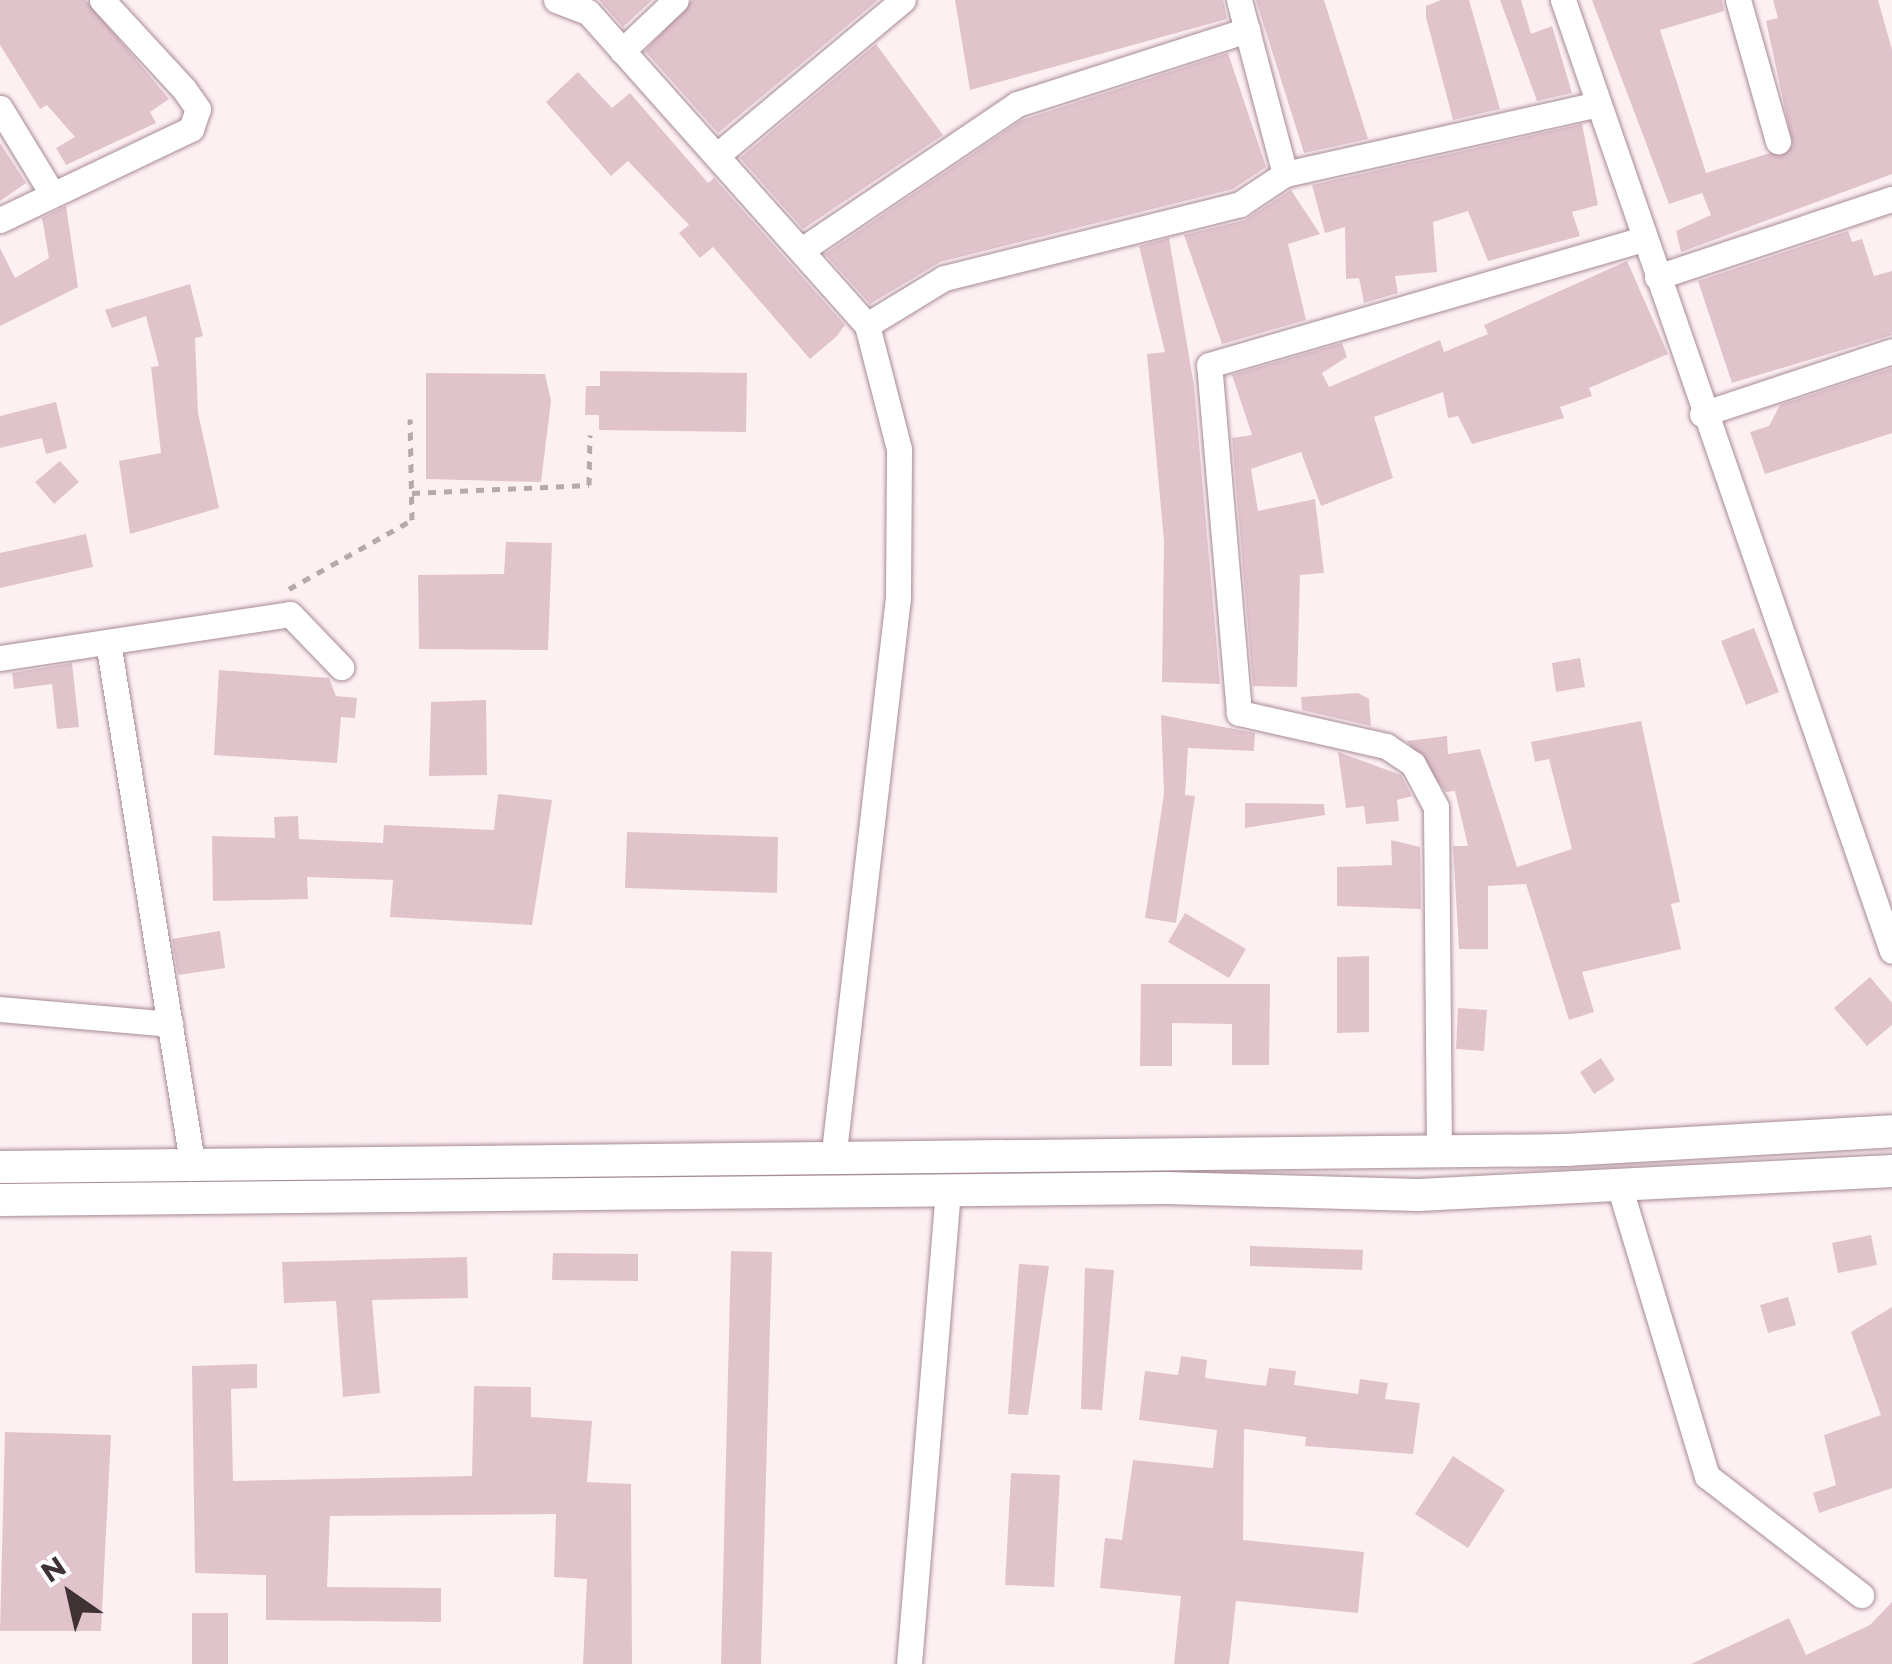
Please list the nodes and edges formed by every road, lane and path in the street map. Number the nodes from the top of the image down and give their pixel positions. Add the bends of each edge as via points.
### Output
1 (102, 0) edge
2 (556, 0) edge
3 (676, 0) edge
4 (903, 0) edge
5 (1238, 0) edge
6 (1563, 0) edge
7 (1738, 0) edge
8 (1247, 30) junction
9 (622, 51) junction
10 (1597, 104) junction
11 (0, 108) edge
12 (1778, 141) dead end
13 (721, 152) junction
14 (1285, 174) junction
15 (51, 192) junction
16 (1892, 199) edge
17 (0, 220) edge
18 (1644, 239) junction
19 (803, 248) junction
20 (1658, 276) junction
21 (868, 325) junction
22 (1892, 351) edge
23 (1702, 414) junction
24 (410, 419) dead end
25 (590, 434) dead end
26 (412, 493) junction
27 (258, 619) junction
28 (108, 642) junction
29 (0, 658) edge
30 (341, 667) dead end
31 (1892, 951) edge
32 (0, 1010) edge
33 (170, 1024) junction
34 (1892, 1131) edge
35 (1439, 1151) junction
36 (833, 1160) junction
37 (0, 1167) edge
38 (194, 1168) junction
39 (1892, 1170) edge
40 (1619, 1185) junction
41 (948, 1194) junction
42 (0, 1200) edge
43 (1861, 1595) dead end
44 (909, 1664) edge

1 - 15 street via 198,110 191,129
2 - 9 street via 588,12
3 - 9 street
4 - 13 street
5 - 8 street
6 - 10 street
7 - 12 street
8 - 14 street
8 - 19 street via 1017,104
9 - 13 street via 702,144
10 - 14 street
10 - 18 street
11 - 15 street
13 - 19 street
14 - 21 street via 1240,204 944,278
15 - 17 street
16 - 20 street
18 - 20 street
18 - 35 street via 1210,365 1239,712 1386,746 1413,764 1436,807
19 - 21 street
20 - 23 street
21 - 36 street via 899,449 898,596
22 - 23 street
23 - 31 street
24 - 26 path
25 - 26 path via 589,484
26 - 27 path via 412,520 300,578
27 - 28 street
27 - 30 street via 299,616
28 - 29 street
28 - 33 street
32 - 33 street
33 - 38 street
34 - 35 main road
35 - 36 main road
36 - 38 main road
37 - 38 main road
39 - 40 main road
40 - 41 main road
40 - 43 street via 1708,1476
41 - 42 main road
41 - 44 street

